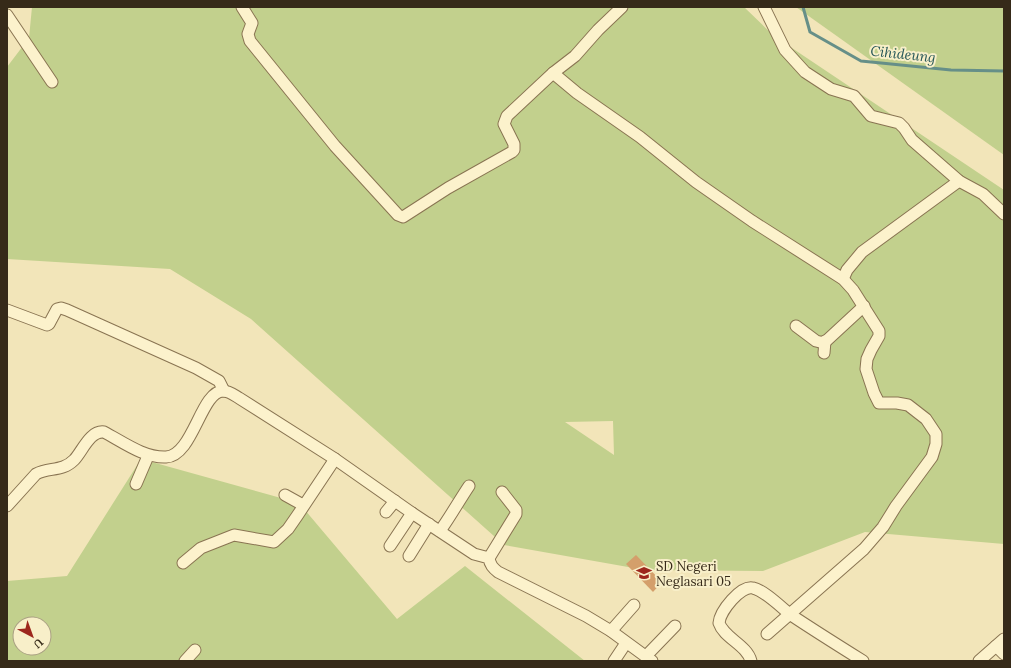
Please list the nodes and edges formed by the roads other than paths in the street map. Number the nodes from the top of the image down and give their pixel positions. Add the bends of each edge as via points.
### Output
1 (242, 7) edge
2 (622, 7) edge
3 (764, 7) edge
4 (7, 15) edge
5 (553, 73) junction
6 (52, 82) dead end
7 (959, 182) junction
8 (1004, 214) edge
9 (843, 279) junction
10 (864, 306) junction
11 (7, 310) edge
12 (796, 326) dead end
13 (825, 341) junction
14 (824, 353) dead end
15 (224, 391) junction
16 (148, 456) junction
17 (335, 459) junction
18 (136, 484) dead end
19 (469, 486) dead end
20 (502, 492) dead end
21 (285, 495) dead end
22 (395, 501) junction
23 (303, 505) junction
24 (7, 506) edge
25 (386, 512) dead end
26 (412, 513) junction
27 (429, 524) junction
28 (440, 532) junction
29 (390, 546) dead end
30 (409, 556) dead end
31 (489, 558) junction
32 (183, 563) dead end
33 (634, 605) dead end
34 (790, 614) junction
35 (674, 626) dead end
36 (611, 631) junction
37 (767, 634) dead end
38 (626, 643) junction
39 (1000, 643) edge
40 (195, 650) dead end
41 (1004, 654) edge
42 (649, 659) edge
43 (185, 661) edge
44 (614, 661) edge
45 (751, 661) edge
46 (863, 661) edge
47 (978, 661) edge

1 - 5 street via 252,24 248,36 250,41 335,146 400,216 406,215 512,152 514,144 505,128 505,120
2 - 5 street via 575,56
3 - 7 street via 785,50 805,72 831,89 851,94 871,116 899,123 912,140
4 - 6 street
5 - 9 street via 696,182
7 - 8 street via 983,194
7 - 9 street via 862,252
9 - 10 street
10 - 13 street
10 - 34 street via 879,331 867,359 866,369 877,400 882,404 908,405 920,413 934,429 936,444 932,457 883,527 864,549
11 - 15 street via 47,325 57,309 67,310 196,368 219,381
12 - 13 street via 819,343
13 - 14 street
15 - 16 street via 215,394 207,404 184,446 176,454 165,458
15 - 17 street
16 - 18 street
16 - 24 street via 104,432 97,433 68,465 36,474
17 - 22 street
17 - 23 street
19 - 28 street
20 - 31 street via 516,510 516,514
21 - 23 street
22 - 25 street
22 - 26 street
23 - 32 street via 288,529 274,542 234,535 201,548
26 - 27 street
26 - 29 street
27 - 28 street
27 - 30 street
28 - 31 street via 474,554
31 - 36 street via 498,572
33 - 36 street
34 - 37 street
34 - 45 street via 754,588 747,588 730,602 719,620 720,625 748,654
34 - 46 street
35 - 42 street
36 - 38 street
38 - 42 street
38 - 44 street
39 - 41 street
39 - 47 street
40 - 43 street

